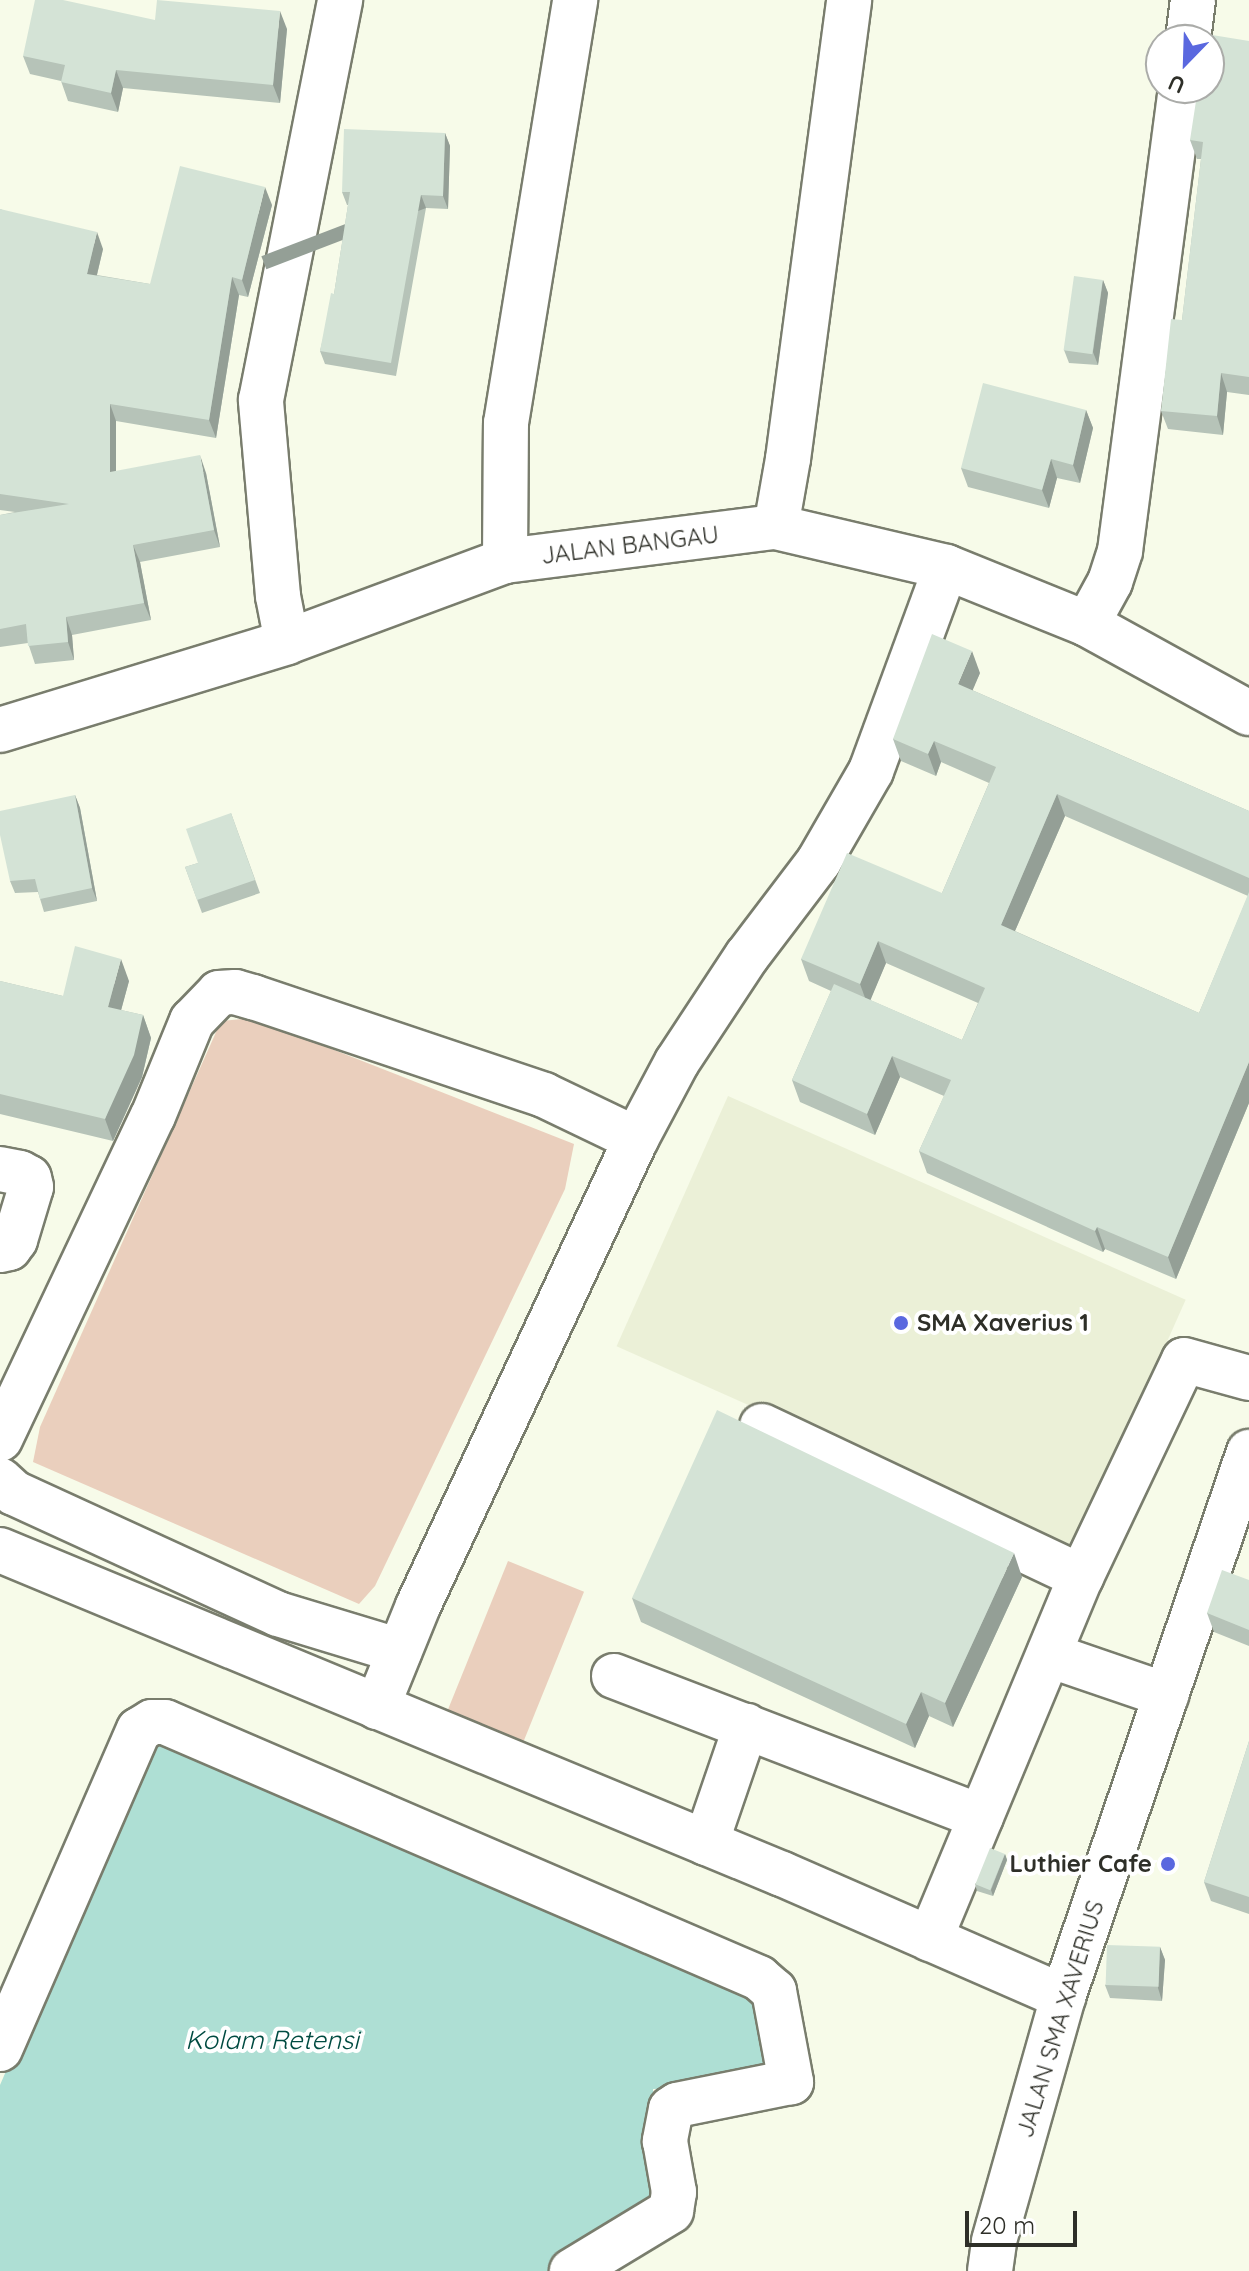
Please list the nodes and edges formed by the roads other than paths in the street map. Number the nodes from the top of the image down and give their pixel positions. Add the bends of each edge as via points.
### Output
1 (340, 0) edge
2 (575, 0) edge
3 (849, 0) edge
4 (1193, 0) edge
5 (1190, 24) edge
6 (1179, 104) edge
7 (776, 527) junction
8 (505, 561) junction
9 (946, 567) junction
10 (1087, 624) junction
11 (287, 642) junction
12 (1249, 713) edge
13 (0, 730) edge
14 (636, 1139) junction
15 (0, 1169) edge
16 (0, 1250) edge
17 (1249, 1378) edge
18 (762, 1426) dead end
19 (0, 1439) edge
20 (1249, 1452) edge
21 (0, 1480) edge
22 (0, 1550) edge
23 (1081, 1577) junction
24 (400, 1651) junction
25 (1049, 1655) junction
26 (614, 1676) dead end
27 (1166, 1695) junction
28 (377, 1707) junction
29 (746, 1726) junction
30 (981, 1817) junction
31 (706, 1843) junction
32 (930, 1939) junction
33 (1063, 1997) junction
34 (0, 2049) edge
35 (572, 2271) edge
36 (990, 2271) edge

1 - 11 street via 261,400 278,596
2 - 8 street via 506,423
3 - 7 street
4 - 5 street
6 - 10 street via 1120,551
7 - 8 street, JALAN BANGAU
7 - 9 street, JALAN BANGAU
8 - 11 street, JALAN BANGAU
9 - 10 street, JALAN BANGAU
9 - 14 street via 871,771 819,861 677,1062
10 - 12 street, JALAN BANGAU
11 - 13 street, JALAN BANGAU
14 - 19 street via 544,1095 253,997 219,993 192,1021 153,1116
14 - 24 street
15 - 16 street via 29,1178 31,1187 15,1240
17 - 23 street via 1184,1360
18 - 23 street
20 - 27 street, JALAN SMA XAVERIUS
21 - 24 street via 14,1493 278,1614
22 - 28 street
23 - 25 street
24 - 28 street
25 - 27 street
25 - 30 street
26 - 29 street
27 - 33 street, JALAN SMA XAVERIUS
28 - 31 street
29 - 30 street
29 - 31 street
30 - 32 street
31 - 32 street
32 - 33 street
33 - 36 street, JALAN SMA XAVERIUS
34 - 35 street via 139,1730 165,1722 759,1978 774,1991 791,2082 671,2109 665,2141 674,2192 671,2211

